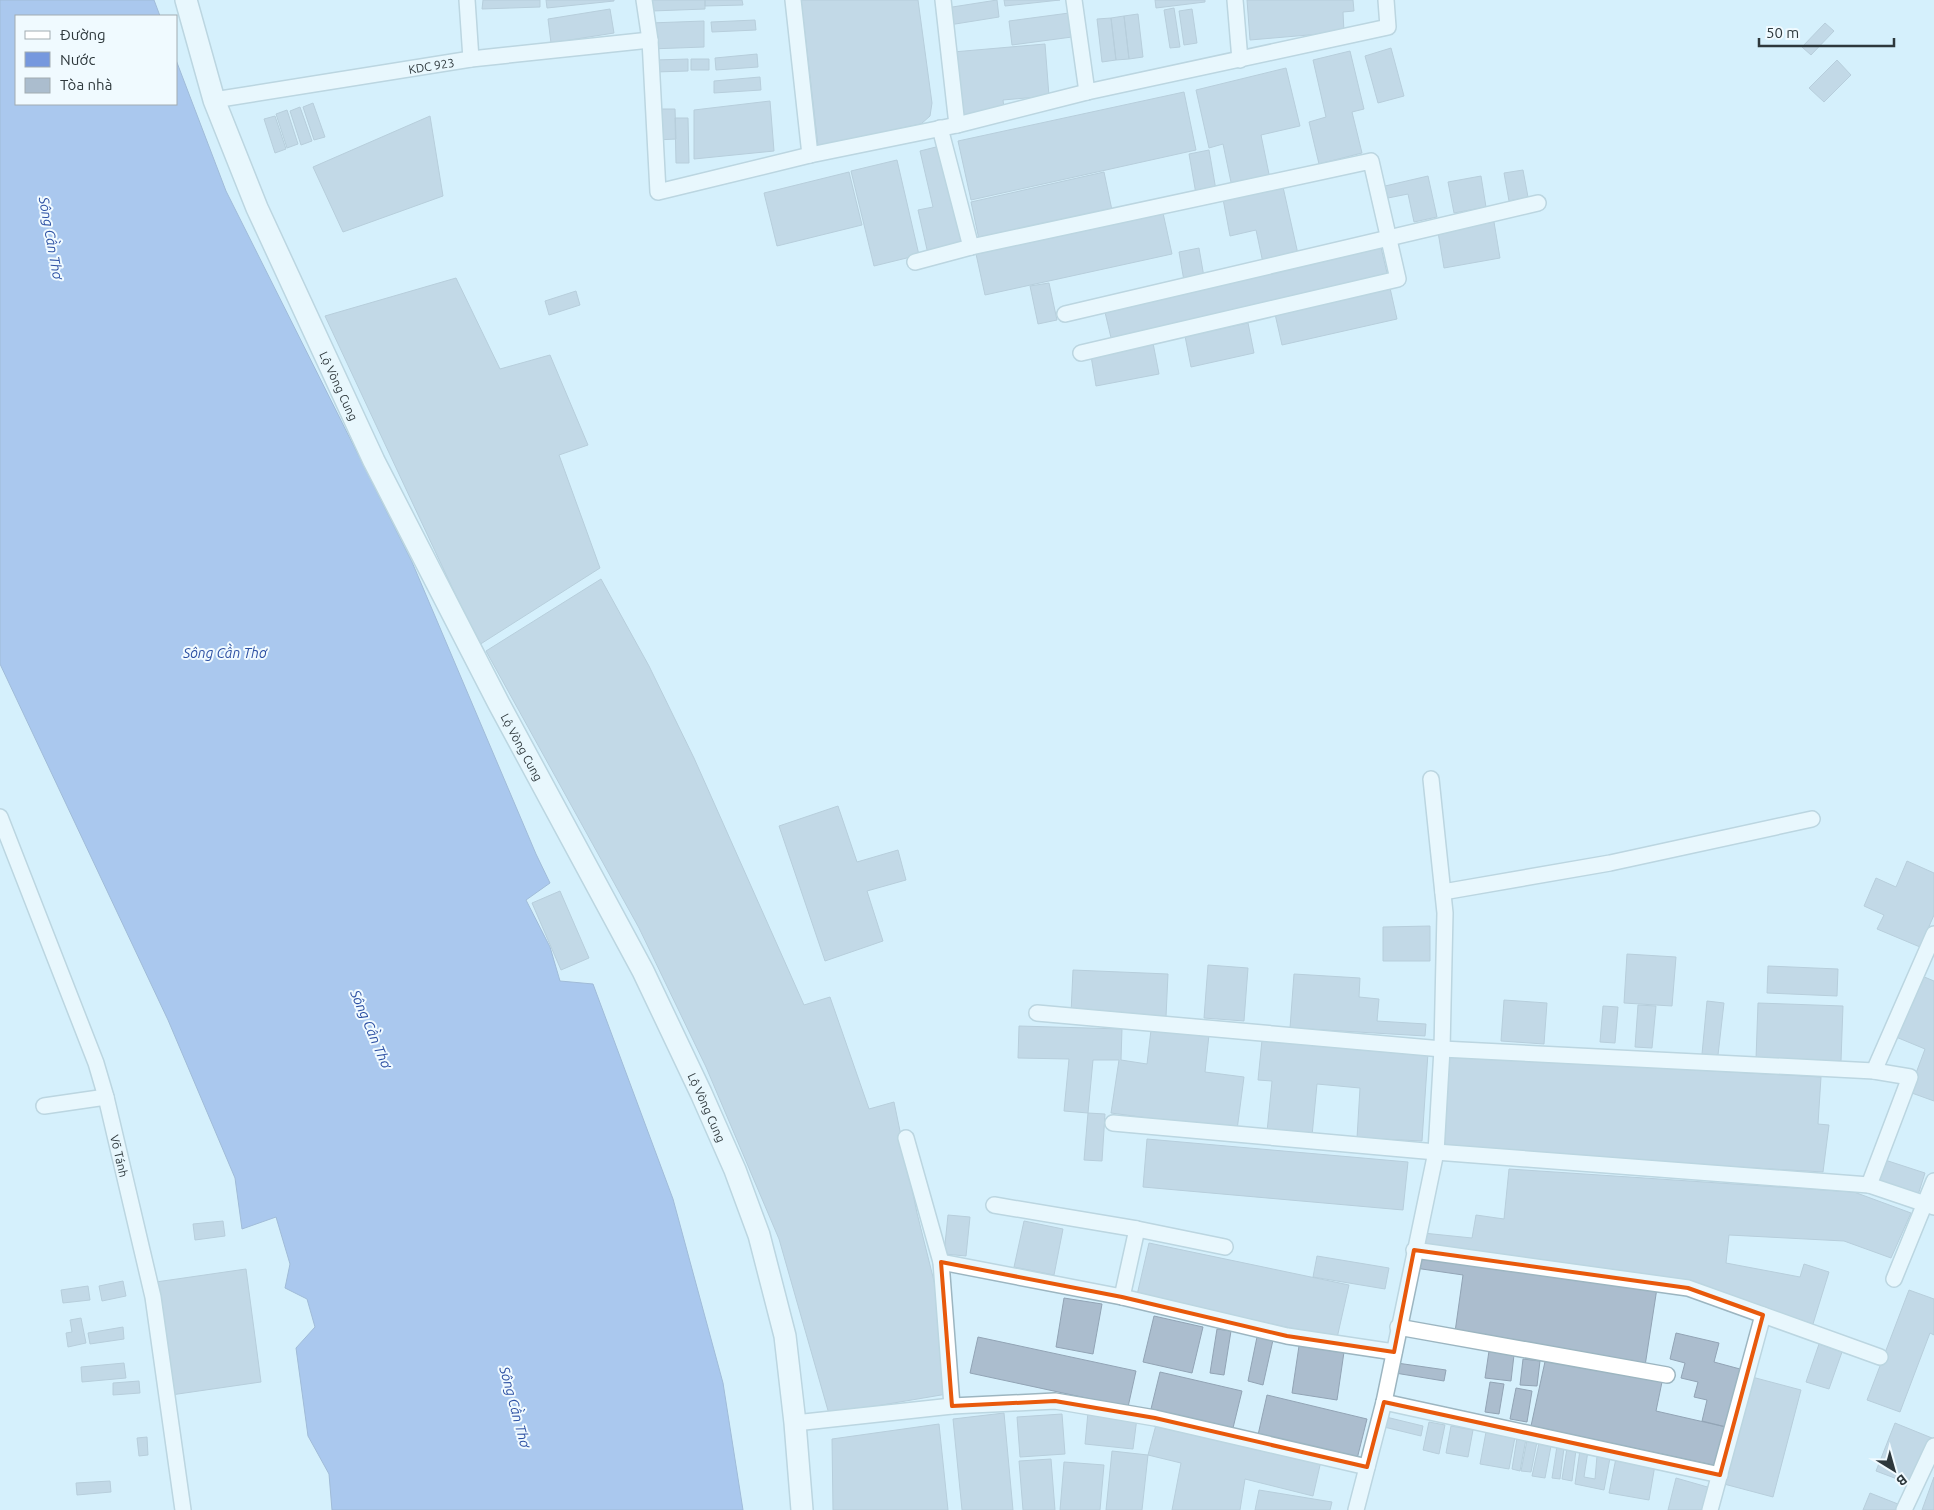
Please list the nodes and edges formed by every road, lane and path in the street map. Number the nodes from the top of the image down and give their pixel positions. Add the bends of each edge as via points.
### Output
1 (186, 0) edge
2 (467, 0) edge
3 (644, 0) edge
4 (793, 0) edge
5 (943, 0) edge
6 (1074, 0) edge
7 (1235, 0) edge
8 (1386, 0) edge
9 (650, 40) junction
10 (471, 59) junction
11 (1240, 60) junction
12 (1087, 92) junction
13 (214, 100) junction
14 (957, 125) junction
15 (940, 128) junction
16 (810, 156) junction
17 (1538, 203) dead end
18 (1389, 237) junction
19 (970, 248) junction
20 (915, 262) dead end
21 (1065, 314) dead end
22 (1081, 353) dead end
23 (1431, 779) dead end
24 (0, 817) edge
25 (1812, 819) dead end
26 (1443, 892) junction
27 (1934, 934) edge
28 (1037, 1013) dead end
29 (1442, 1049) junction
30 (1874, 1071) junction
31 (106, 1097) junction
32 (44, 1106) dead end
33 (1113, 1123) dead end
34 (906, 1138) dead end
35 (1436, 1152) junction
36 (1934, 1182) edge
37 (1869, 1185) junction
38 (994, 1205) dead end
39 (1930, 1205) edge
40 (1136, 1229) junction
41 (1225, 1247) dead end
42 (1414, 1250) junction
43 (941, 1262) junction
44 (1894, 1279) dead end
45 (1122, 1297) junction
46 (1762, 1315) junction
47 (1398, 1327) junction
48 (1394, 1352) junction
49 (1880, 1357) dead end
50 (1667, 1375) dead end
51 (1384, 1402) junction
52 (952, 1406) junction
53 (795, 1423) junction
54 (1934, 1446) edge
55 (1367, 1467) junction
56 (1720, 1475) junction
57 (183, 1510) edge
58 (802, 1510) edge
59 (1356, 1510) edge
60 (1710, 1510) edge
61 (1904, 1510) edge

1 - 13 main road, Lộ Vòng Cung
2 - 10 street
3 - 9 street
4 - 16 street
5 - 14 street
6 - 12 street
7 - 11 street
8 - 11 street via 1388,27
9 - 10 street, KDC 923
9 - 16 street via 658,192
10 - 13 street, KDC 923
11 - 12 street
12 - 14 street
13 - 53 main road, Lộ Vòng Cung via 257,208 374,461 499,704 643,971 735,1170 759,1235 785,1336
14 - 15 street
15 - 16 street
15 - 19 street
17 - 18 street
18 - 19 street via 1371,160
18 - 21 street
18 - 22 street via 1398,279
19 - 20 street
23 - 26 street
24 - 31 street, Võ Tánh via 96,1063
25 - 26 street via 1610,863
26 - 29 street
27 - 30 street
28 - 29 street
29 - 30 street
29 - 35 street
30 - 37 street via 1910,1077
31 - 32 street
31 - 57 street, Võ Tánh via 153,1296
33 - 35 street
34 - 43 street
35 - 37 street
35 - 42 street
36 - 39 street
37 - 39 street
38 - 40 street
39 - 44 street
40 - 41 street
40 - 45 street
42 - 46 street via 1688,1288
42 - 47 street
43 - 45 street
43 - 52 street
45 - 48 street via 1287,1336
46 - 49 street
46 - 56 street
47 - 48 street
47 - 50 street
48 - 51 street
51 - 55 street
51 - 56 street
52 - 53 street
52 - 55 street via 1055,1401 1155,1418
53 - 58 main road, Lộ Vòng Cung
54 - 61 street
55 - 59 street
56 - 60 street

